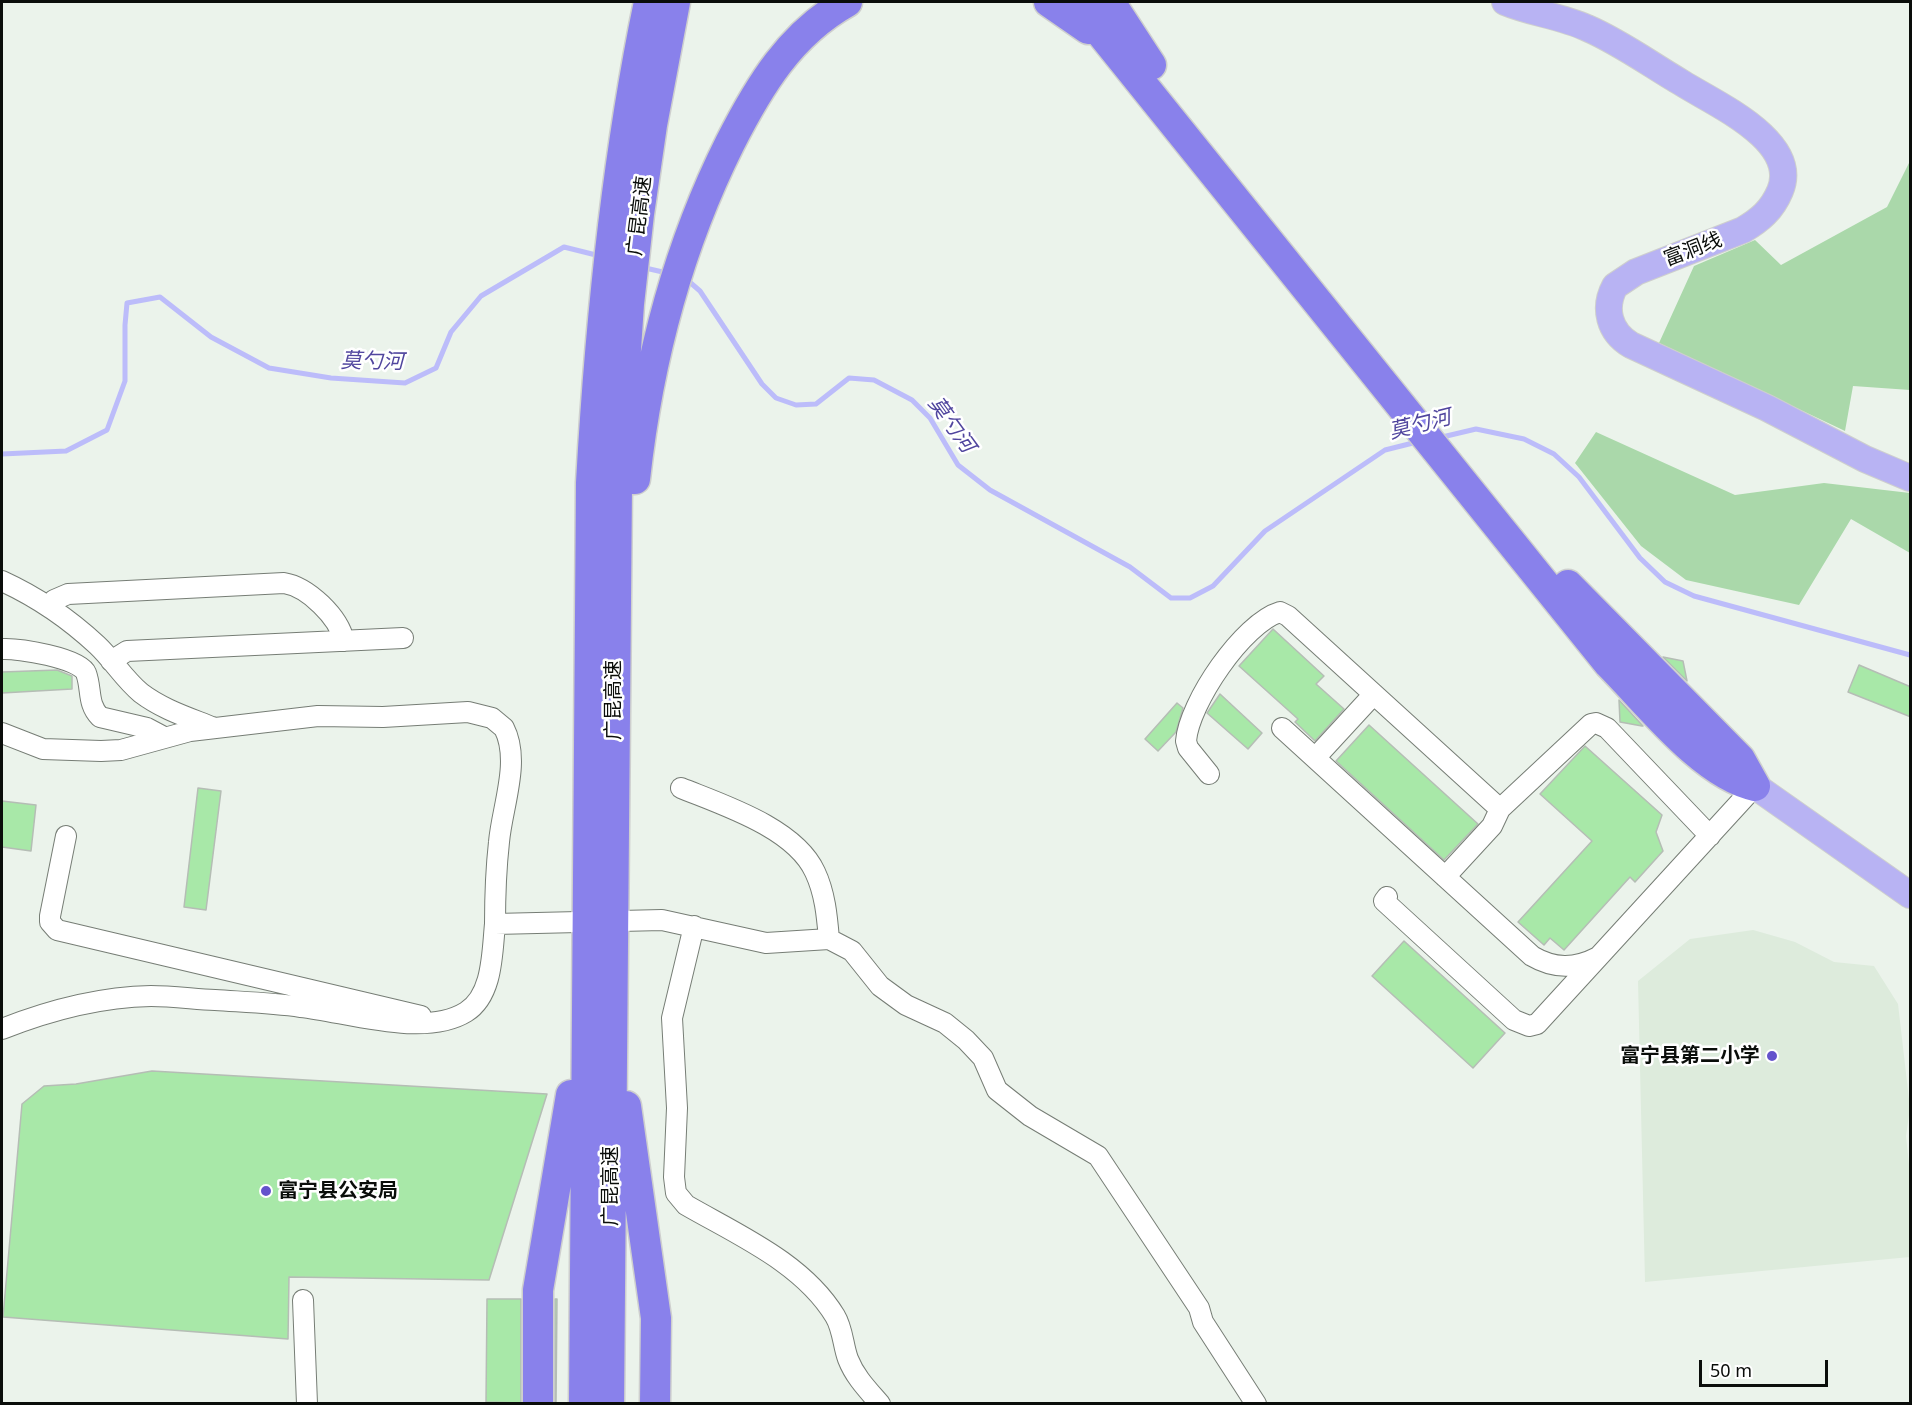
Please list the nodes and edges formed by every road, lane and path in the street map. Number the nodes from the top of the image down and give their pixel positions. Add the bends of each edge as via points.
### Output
1 (649, 2) edge
2 (675, 2) edge
3 (847, 2) edge
4 (1048, 2) edge
5 (1076, 2) edge
6 (1099, 2) edge
7 (1110, 2) edge
8 (1505, 2) edge
9 (649, 74) junction
10 (1149, 78) junction
11 (1911, 478) edge
12 (614, 494) junction
13 (2, 581) edge
14 (49, 607) junction
15 (403, 638) dead end
16 (344, 641) junction
17 (2, 649) edge
18 (111, 661) junction
19 (1374, 694) junction
20 (214, 728) junction
21 (1282, 728) dead end
22 (2, 733) edge
23 (164, 737) junction
24 (1315, 758) junction
25 (1209, 774) dead end
26 (1755, 786) junction
27 (681, 788) dead end
28 (1500, 809) junction
29 (66, 836) dead end
30 (1710, 836) junction
31 (1445, 877) junction
32 (1911, 895) edge
33 (1387, 897) dead end
34 (495, 924) junction
35 (694, 926) junction
36 (830, 939) junction
37 (1607, 949) junction
38 (599, 1003) junction
39 (428, 1022) junction
40 (2, 1029) edge
41 (303, 1300) dead end
42 (307, 1404) edge
43 (538, 1404) edge
44 (584, 1404) edge
45 (609, 1404) edge
46 (655, 1404) edge
47 (880, 1404) edge
48 (1256, 1404) edge

1 - 9 highway, 广昆高速
2 - 9 highway, 广昆高速
3 - 12 highway via 812,25 779,60 729,144 699,211 667,305 646,401
4 - 10 highway via 1077,19
5 - 10 highway
6 - 10 highway
7 - 10 highway
8 - 11 main road, 富洞线 via 1607,38 1753,128 1778,153 1784,167 1784,183 1757,222 1636,272 1615,286 1609,310 1616,333 1630,345
9 - 12 highway, 广昆高速
10 - 26 highway via 1478,487 1577,596 1740,759
12 - 38 highway, 广昆高速
12 - 38 highway, 广昆高速 via 613,844
13 - 14 street
14 - 16 street via 68,594 285,583 304,590 339,625
14 - 18 street
15 - 16 street
16 - 18 street via 126,651
17 - 23 street via 78,664 86,675 91,704 100,717 147,728
18 - 20 street via 140,692 166,709
19 - 24 street
19 - 25 street via 1288,615 1276,613 1240,642 1213,675 1203,695 1186,741
19 - 28 street
20 - 23 street
20 - 34 street via 318,716 468,712 499,723 508,735 511,750 499,840
21 - 24 street
22 - 23 street via 26,744 61,751 121,750
24 - 31 street
26 - 30 street
26 - 32 main road
27 - 36 street via 762,824 797,847 814,870 825,899
28 - 30 street via 1585,728 1596,723 1607,728
28 - 31 street via 1492,826
29 - 39 street via 50,916 57,930 418,1014
30 - 37 street
31 - 37 street via 1540,961 1580,965
33 - 37 street via 1384,901 1514,1020 1529,1026 1543,1020
34 - 35 street via 663,920
34 - 39 street via 489,978 478,1000 456,1017
35 - 36 street via 766,943
35 - 47 street via 672,1018 676,1193 686,1205 807,1281 837,1318 848,1360
36 - 48 street via 852,951 880,986 906,1005 945,1023 966,1040 983,1059 997,1090 1030,1116 1098,1156 1199,1308 1203,1323
38 - 43 highway via 538,1290
38 - 44 highway, 广昆高速
38 - 45 highway, 广昆高速
38 - 46 highway via 656,1318
39 - 40 street via 391,1023 301,1007 153,996 63,1007
41 - 42 street

